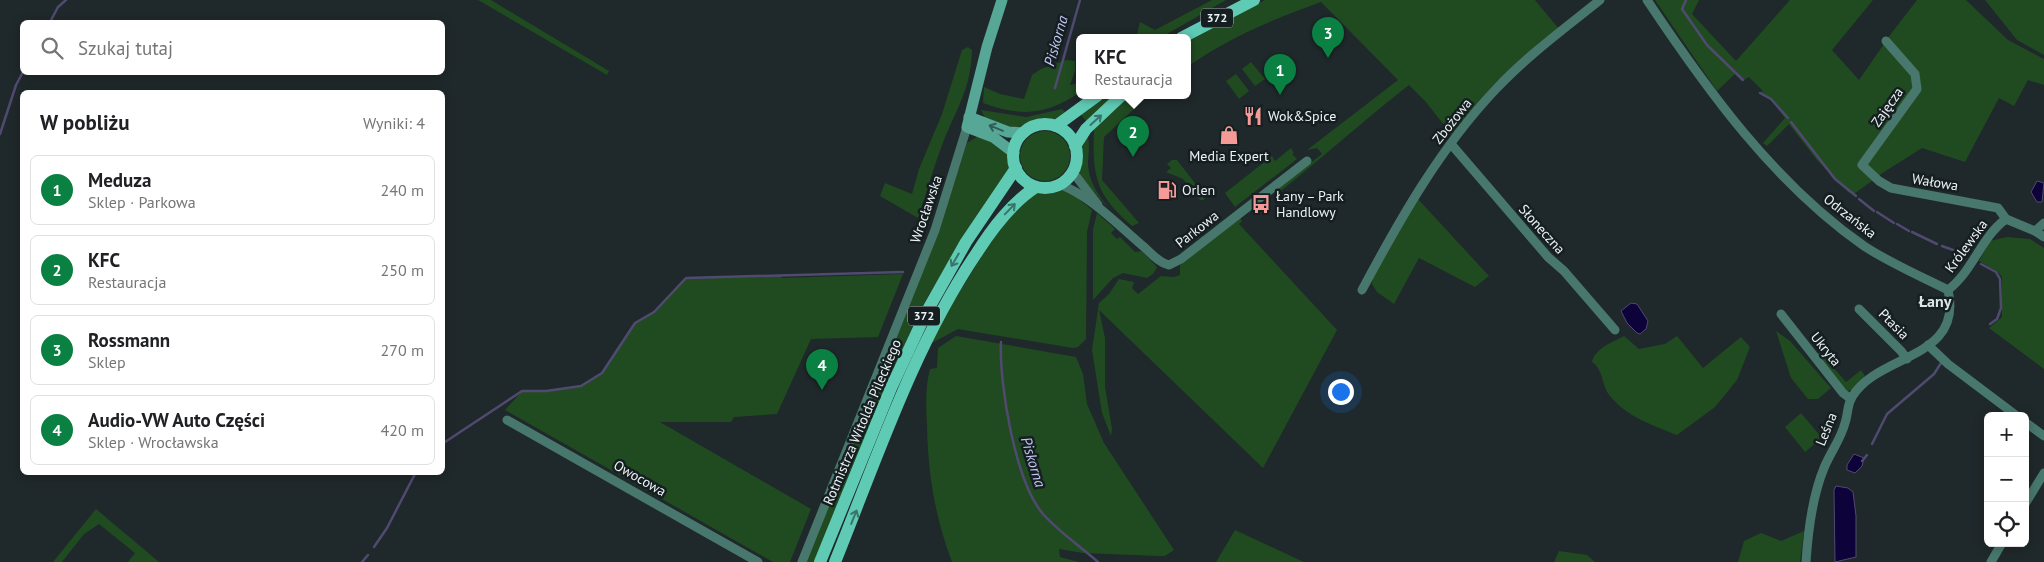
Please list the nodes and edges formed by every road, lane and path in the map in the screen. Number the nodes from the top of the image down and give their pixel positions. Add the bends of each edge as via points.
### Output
1 (1002, 0) edge
2 (1254, 0) edge
3 (1600, 0) edge
4 (1647, 0) edge
5 (1190, 34) edge
6 (1886, 41) dead end
7 (1094, 99) edge
8 (1118, 99) edge
9 (968, 122) junction
10 (1056, 126) junction
11 (1024, 133) junction
12 (1451, 144) junction
13 (1075, 146) junction
14 (1014, 153) junction
15 (1307, 161) dead end
16 (1862, 165) joint
17 (1016, 168) junction
18 (1072, 171) junction
19 (1059, 184) junction
20 (1036, 186) junction
21 (1104, 213) junction
22 (2006, 219) junction
23 (2044, 222) edge
24 (2035, 231) junction
25 (2044, 237) edge
26 (1362, 290) dead end
27 (1948, 290) junction
28 (1859, 309) dead end
29 (1781, 314) dead end
30 (1615, 330) dead end
31 (1928, 345) junction
32 (1906, 359) junction
33 (1851, 399) junction
34 (2012, 412) edge
35 (507, 420) dead end
36 (2029, 425) edge
37 (2044, 436) edge
38 (2044, 473) edge
39 (2026, 502) edge
40 (2000, 547) edge
41 (758, 562) edge
42 (802, 562) edge
43 (820, 562) edge
44 (835, 562) edge
45 (1806, 562) edge
46 (1991, 562) edge

1 - 9 main road, Wrocławska
2 - 5 main road, 372
3 - 12 street, Zbożowa via 1497,88 1464,124
4 - 27 street, Odrzańska via 1684,56 1734,121 1812,204 1875,253
6 - 16 street, Zajęcza via 1915,74 1917,89
7 - 10 main road
13 -> 8 main road via 1086,129
11 -> 9 main road
9 - 14 main road
9 - 42 street, Wrocławska via 935,230
10 - 11 main road via 1039,125
10 - 13 main road via 1068,134
11 - 14 main road
12 - 26 street, Zbożowa via 1413,198
12 - 30 street, Słoneczna via 1548,258 1564,271
13 - 18 main road via 1076,160
14 - 17 main road
15 - 21 street, Parkowa via 1169,265
16 - 22 street, Wałowa via 1891,188 1998,208
17 - 20 main road via 1024,180
17 -> 43 main road, Rotmistrza Witolda Pileckiego / 372 via 966,242 926,313 891,388
18 - 19 main road
18 - 21 street
19 - 20 main road
19 - 21 street
44 -> 20 main road, Rotmistrza Witolda Pileckiego / 372 via 913,370 939,316 988,236 1013,206
22 - 24 street, Królewska
22 - 27 street, Królewska via 1991,233 1962,276
23 - 24 street
24 - 25 street, Królewska
27 - 31 street via 1950,319
28 - 32 street, Ptasia
29 - 33 street, Ukryta
31 - 32 street, Leśna
31 - 34 street
32 - 33 street, Leśna via 1871,376
33 - 45 street, Leśna via 1845,424 1823,469 1814,502
35 - 41 street, Owocowa
36 - 37 street
38 - 39 street
40 - 46 street

